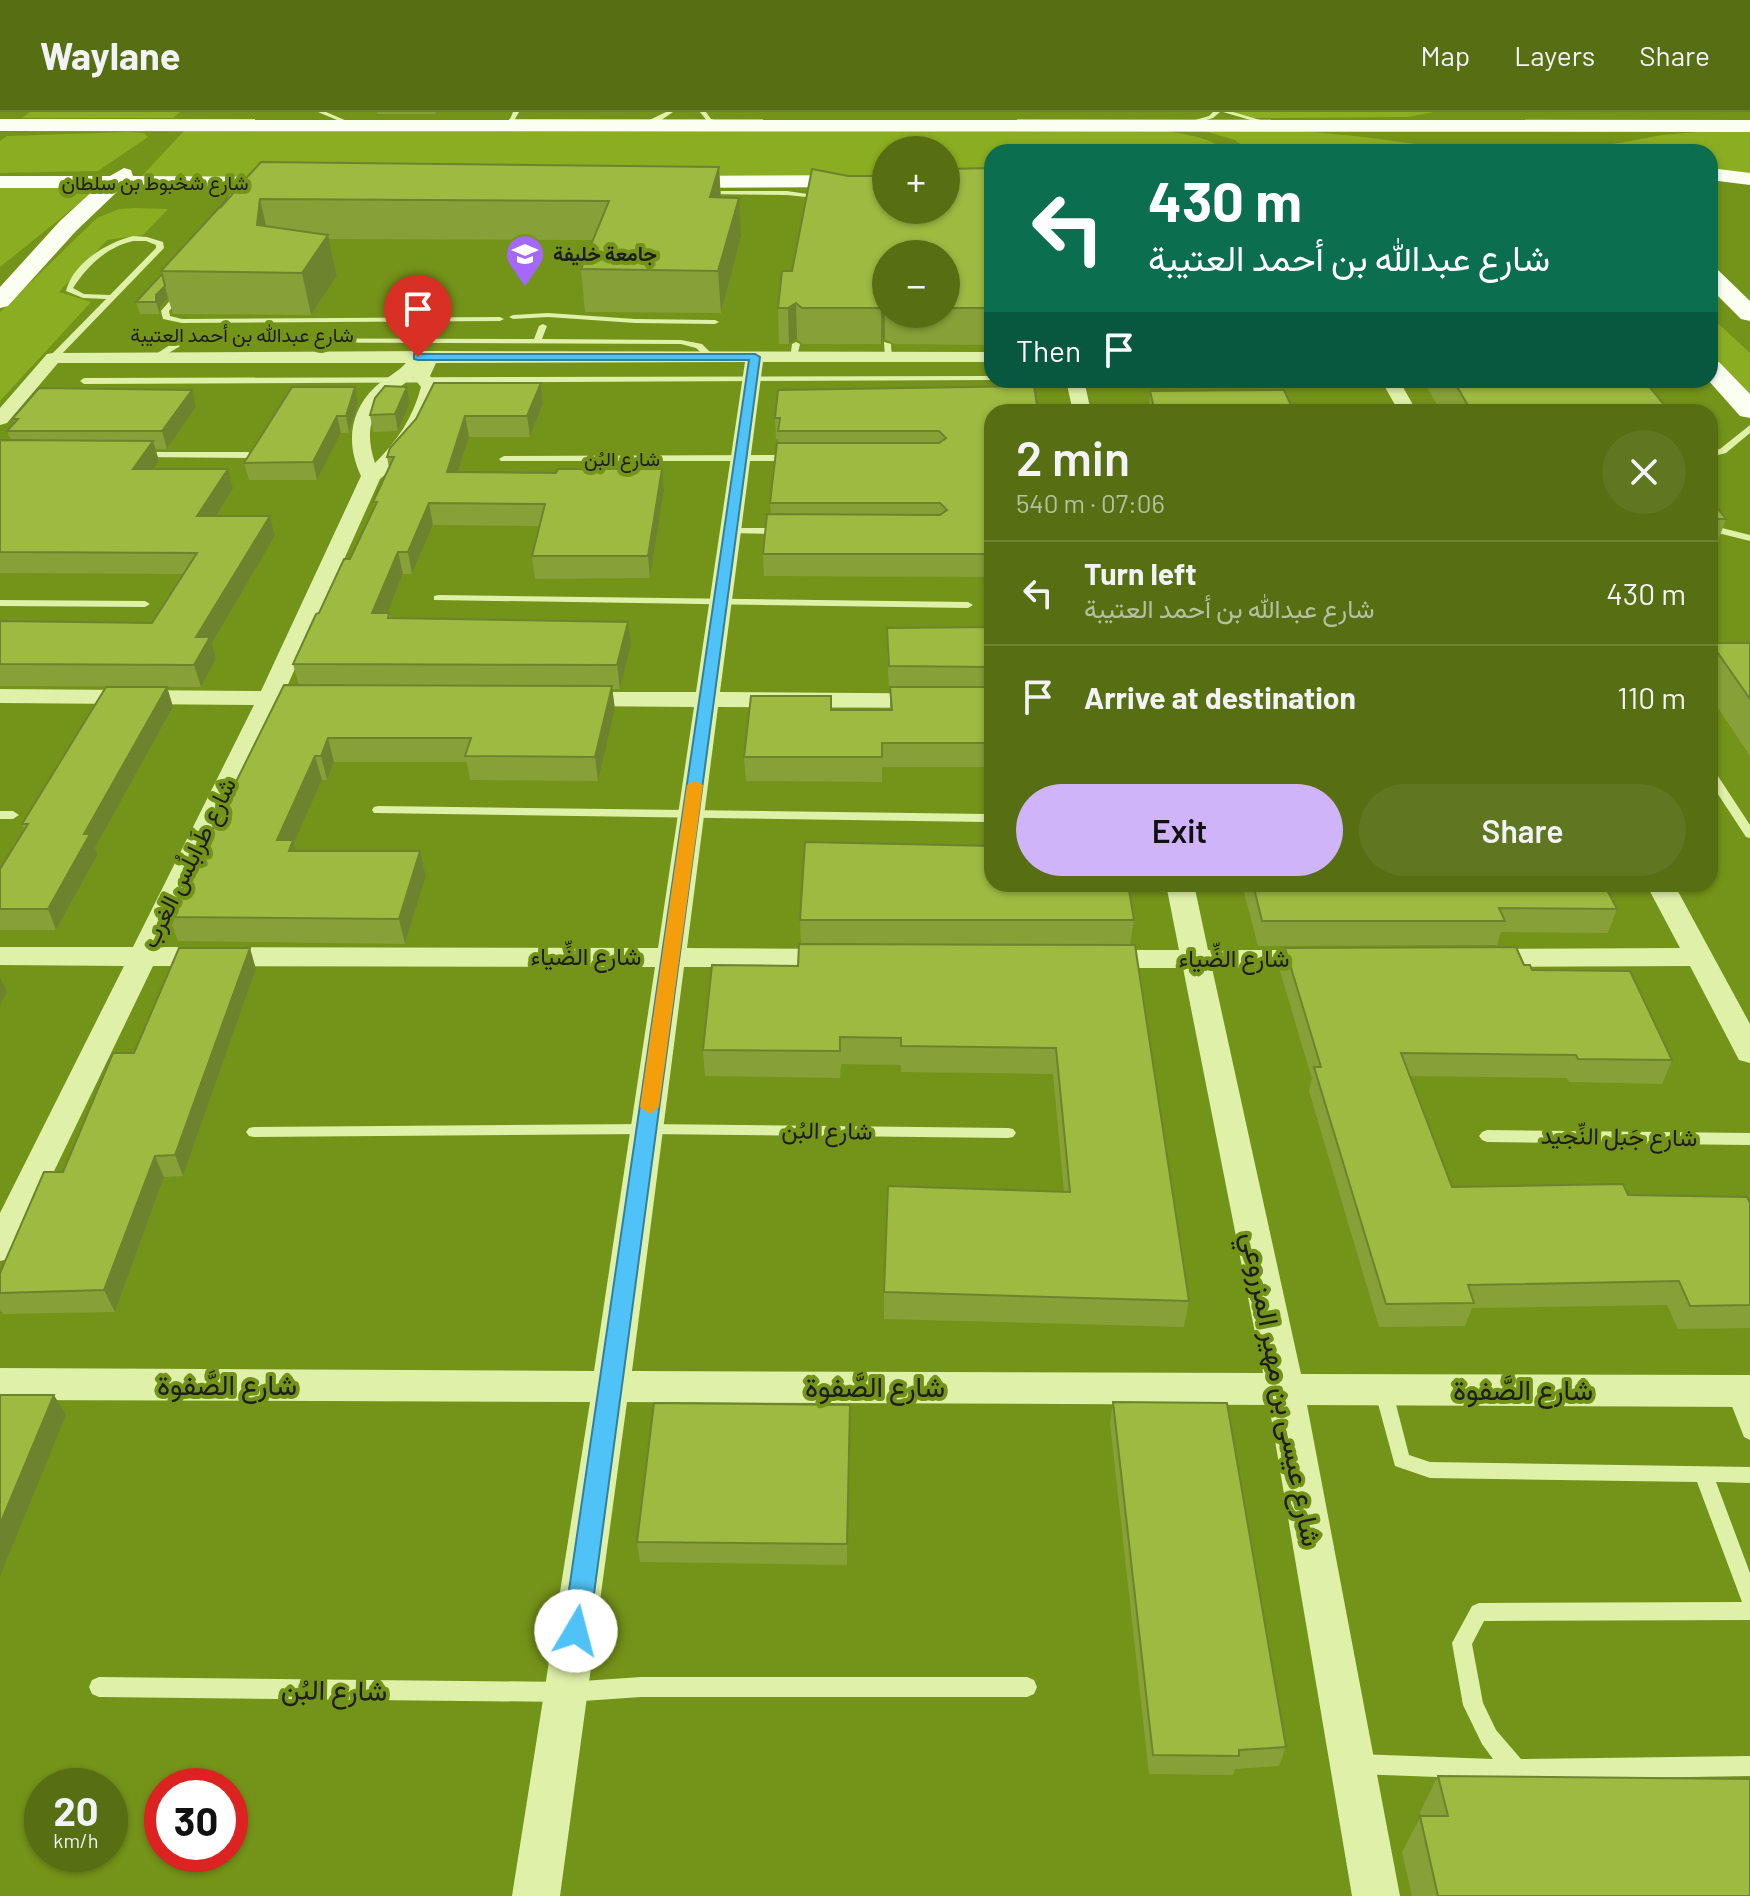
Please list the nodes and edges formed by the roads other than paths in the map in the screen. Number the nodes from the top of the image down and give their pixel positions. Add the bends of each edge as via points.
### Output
1 (20, 112) edge
2 (87, 112) edge
3 (231, 112) edge
4 (321, 112) edge
5 (670, 112) edge
6 (703, 112) edge
7 (1217, 112) edge
8 (1226, 112) edge
9 (1448, 112) edge
10 (1488, 116) edge
11 (513, 118) edge
12 (117, 119) edge
13 (189, 119) edge
14 (721, 124) junction
15 (1180, 124) junction
16 (1279, 124) junction
17 (290, 125) junction
18 (355, 125) junction
19 (641, 125) junction
20 (1142, 125) junction
21 (1340, 125) junction
22 (1551, 126) edge
23 (1717, 126) junction
24 (1750, 126) edge
25 (1, 128) edge
26 (85, 143) dead end
27 (1504, 143) dead end
28 (1234, 144) edge
29 (1436, 144) edge
30 (1577, 144) edge
31 (1590, 144) edge
32 (44, 148) dead end
33 (60, 164) dead end
34 (22, 166) dead end
35 (1718, 175) edge
36 (1750, 180) edge
37 (872, 181) edge
38 (1718, 181) edge
39 (0, 183) edge
40 (48, 183) junction
41 (262, 183) junction
42 (326, 183) edge
43 (113, 184) junction
44 (656, 185) edge
45 (695, 193) edge
46 (837, 199) edge
47 (12, 205) dead end
48 (68, 226) junction
49 (1718, 283) edge
50 (185, 289) edge
51 (111, 297) junction
52 (1718, 300) edge
53 (0, 301) edge
54 (1748, 313) edge
55 (513, 317) dead end
56 (500, 319) dead end
57 (545, 320) junction
58 (715, 322) dead end
59 (537, 341) junction
60 (424, 356) junction
61 (711, 357) junction
62 (984, 357) edge
63 (53, 358) junction
64 (154, 358) junction
65 (753, 368) junction
66 (984, 378) edge
67 (1718, 378) edge
68 (411, 379) junction
69 (84, 381) dead end
70 (1750, 410) edge
71 (0, 419) edge
72 (1750, 428) edge
73 (1718, 452) edge
74 (124, 454) edge
75 (248, 455) edge
76 (741, 458) junction
77 (806, 458) edge
78 (504, 459) dead end
79 (371, 476) junction
80 (1718, 530) edge
81 (731, 531) junction
82 (790, 531) edge
83 (1750, 538) edge
84 (438, 598) dead end
85 (720, 602) junction
86 (0, 603) edge
87 (145, 604) dead end
88 (968, 605) dead end
89 (0, 696) edge
90 (270, 697) junction
91 (317, 698) edge
92 (551, 699) edge
93 (707, 700) junction
94 (984, 701) edge
95 (1718, 785) edge
96 (378, 810) dead end
97 (691, 816) junction
98 (984, 818) edge
99 (1750, 834) edge
100 (1182, 892) edge
101 (1664, 892) edge
102 (0, 956) edge
103 (143, 956) junction
104 (670, 957) junction
105 (1699, 957) junction
106 (861, 958) edge
107 (1353, 958) edge
108 (1447, 958) edge
109 (1068, 959) edge
110 (1195, 959) junction
111 (1750, 1052) edge
112 (646, 1129) junction
113 (254, 1132) dead end
114 (1008, 1133) dead end
115 (1487, 1136) dead end
116 (1750, 1139) edge
117 (0, 1248) edge
118 (0, 1384) edge
119 (611, 1386) junction
120 (1285, 1388) junction
121 (1383, 1389) junction
122 (1742, 1391) edge
123 (1750, 1432) edge
124 (1750, 1475) edge
125 (1704, 1476) junction
126 (1750, 1599) edge
127 (1750, 1611) edge
128 (99, 1687) dead end
129 (1027, 1687) dead end
130 (568, 1692) junction
131 (1352, 1763) junction
132 (1750, 1766) edge
133 (1516, 1770) junction
134 (536, 1896) edge
135 (1376, 1896) edge

1 - 25 main road
2 - 32 main road
3 - 17 main road
4 - 18 lane
5 - 19 lane
6 - 14 lane
7 - 15 lane
8 - 16 lane
9 - 21 main road via 1429,120
10 - 21 main road
10 - 22 main road via 1516,125
10 - 27 main road
11 - 18 main road
11 - 19 main road
12 - 13 main road
12 - 13 main road via 149,131 158,145
12 - 25 main road
12 - 26 main road
13 - 17 main road
14 - 19 main road
14 - 20 main road
15 - 16 main road
15 - 20 main road
16 - 21 main road
16 - 29 main road
17 - 18 main road
20 - 28 main road via 1206,134
22 - 23 main road
22 - 30 main road
23 - 24 main road
23 - 31 main road
33 - 47 main road
34 - 39 main road
35 - 36 main road
36 - 38 main road
37 - 44 main road
39 - 40 main road, شارع شخبوط بن سلطان
40 - 43 main road, شارع شخبوط بن سلطان
40 - 43 main road via 107,173 140,160
41 - 42 main road, شارع شخبوط بن سلطان
41 - 43 main road, شارع شخبوط بن سلطان
41 - 48 main road via 144,198
43 - 48 main road
45 - 46 lane via 797,193
48 - 53 main road
49 - 54 main road
50 - 56 lane via 165,311 166,317
51 - 51 lane via 83,296 69,289 113,244 140,239 160,244
51 - 63 lane
52 - 54 main road
55 - 57 lane
57 - 58 lane
57 - 59 lane
59 - 61 lane via 681,342 695,344
59 - 64 lane via 193,340
60 - 61 street, شارع عبدالله بن أحمد العتيبة
60 - 64 street, شارع عبدالله بن أحمد العتيبة
60 - 68 street, شارع طَرابلُس الغرب
61 - 65 street, شارع عبدالله بن أحمد العتيبة
62 - 65 street, شارع عبدالله بن أحمد العتيبة via 794,350
63 - 64 street, شارع عبدالله بن أحمد العتيبة
63 - 71 street
65 - 66 lane
65 - 68 lane
65 - 76 street
67 - 70 main road
68 - 69 lane
68 - 79 street, شارع طَرابلُس الغرب via 379,393 361,423 361,458
68 - 79 street, شارع طَرابلُس الغرب via 430,391 416,423
72 - 73 lane
74 - 75 lane
76 - 77 lane, شارع البُن
76 - 78 lane, شارع البُن
76 - 81 street
79 - 90 street, شارع طَرابلُس الغرب
80 - 83 lane
81 - 82 lane
81 - 85 street
84 - 85 lane
85 - 88 lane
85 - 93 street
86 - 87 lane
89 - 90 street
90 - 91 street
90 - 103 street, شارع طَرابلُس الغرب
92 - 93 street
93 - 94 street
93 - 97 street
95 - 99 lane
96 - 97 lane
97 - 98 lane
97 - 104 street
100 - 110 street, شارع عيسى بن مهير المزروعي
101 - 105 street
102 - 103 street, شارع الضِّياء
103 - 104 street, شارع الضِّياء
103 - 117 street, شارع طَرابلُس الغرب
104 - 106 street, شارع الضِّياء
104 - 112 street
105 - 108 street
105 - 111 street
107 - 110 street, شارع الضِّياء
109 - 110 street, شارع الضِّياء
110 - 120 street, شارع عيسى بن مهير المزروعي
112 - 113 lane, شارع البُن
112 - 114 lane, شارع البُن
112 - 119 street
115 - 116 lane, شارع جَبل النِّجيد
118 - 119 street, شارع الصَّفوة
119 - 120 street, شارع الصَّفوة
119 - 130 street
120 - 121 street, شارع الصَّفوة
120 - 131 street, شارع عيسى بن مهير المزروعي
121 - 122 street, شارع الصَّفوة
121 - 125 lane via 1401,1460 1430,1470
122 - 123 lane
124 - 125 lane
125 - 126 lane
127 - 133 lane via 1479,1612 1462,1643 1473,1705 1489,1737
128 - 130 lane, شارع البُن
129 - 130 lane, شارع البُن via 641,1687
130 - 134 street
131 - 133 lane
131 - 135 street, شارع عيسى بن مهير المزروعي
132 - 133 lane

